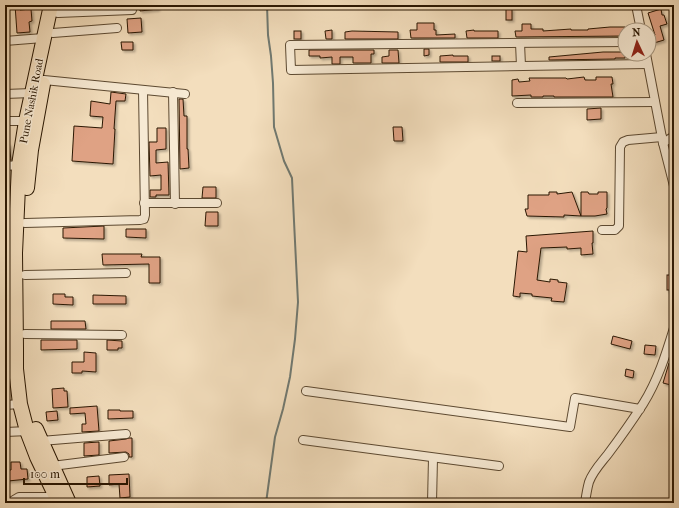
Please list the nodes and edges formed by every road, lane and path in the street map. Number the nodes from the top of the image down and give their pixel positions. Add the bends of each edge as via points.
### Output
1 (636, 5) edge
2 (56, 8) edge
3 (132, 10) dead end
4 (639, 22) edge
5 (117, 28) dead end
6 (48, 35) junction
7 (5, 41) edge
8 (617, 42) edge
9 (520, 43) junction
10 (647, 64) joint
11 (521, 66) junction
12 (44, 80) junction
13 (143, 90) junction
14 (32, 92) junction
15 (173, 92) junction
16 (5, 94) edge
17 (185, 94) dead end
18 (655, 102) junction
19 (517, 103) dead end
20 (5, 121) edge
21 (26, 121) junction
22 (674, 136) edge
23 (662, 140) junction
24 (19, 165) junction
25 (5, 166) edge
26 (674, 186) edge
27 (144, 203) junction
28 (174, 204) junction
29 (217, 204) dead end
30 (17, 229) junction
31 (602, 230) dead end
32 (10, 254) edge
33 (126, 273) dead end
34 (15, 279) edge
35 (17, 327) junction
36 (674, 328) edge
37 (122, 335) dead end
38 (10, 363) edge
39 (306, 391) dead end
40 (20, 404) junction
41 (5, 405) edge
42 (640, 409) junction
43 (5, 432) edge
44 (35, 434) junction
45 (126, 434) dead end
46 (303, 440) dead end
47 (124, 457) dead end
48 (433, 458) junction
49 (52, 466) junction
50 (499, 466) dead end
51 (51, 501) edge
52 (9, 503) edge
53 (69, 503) edge
54 (432, 503) edge
55 (585, 503) edge

1 - 4 street
2 - 3 street
2 - 6 highway, Pune Nashik Road
5 - 6 street
6 - 7 street
6 - 12 highway, Pune Nashik Road
6 - 14 highway, Pune Nashik Road
8 - 9 street
9 - 11 street
9 - 11 street via 290,45 291,70
10 - 11 street
10 - 18 street
12 - 13 street
12 - 30 highway, Pune Nashik Road
13 - 15 street
13 - 27 street
14 - 16 street
14 - 21 highway, Pune Nashik Road
15 - 17 street
15 - 28 street
18 - 19 street
18 - 23 street
20 - 21 street
21 - 24 highway, Pune Nashik Road
22 - 23 street
23 - 26 street
23 - 31 street via 623,142 620,147 619,226 615,230
24 - 25 street
24 - 30 highway, Pune Nashik Road
27 - 28 street
27 - 30 street via 145,215 144,219 140,220
28 - 29 street
30 - 32 highway, Pune Nashik Road
30 - 34 highway, Pune Nashik Road
32 - 34 highway, Pune Nashik Road
33 - 34 street
34 - 35 highway, Pune Nashik Road
35 - 37 street
35 - 38 highway, Pune Nashik Road
35 - 44 highway, Pune Nashik Road
36 - 42 street via 663,364
38 - 40 highway, Pune Nashik Road
39 - 42 street via 570,427 575,398
40 - 41 street
40 - 44 highway, Pune Nashik Road
42 - 55 street via 592,474
43 - 44 street
44 - 45 street
44 - 49 highway, Pune Nashik Road
44 - 51 highway, Pune Nashik Road via 35,451 47,479
46 - 48 street
47 - 49 street
48 - 50 street
48 - 54 street
49 - 53 highway, Pune Nashik Road
51 - 52 street via 19,497

